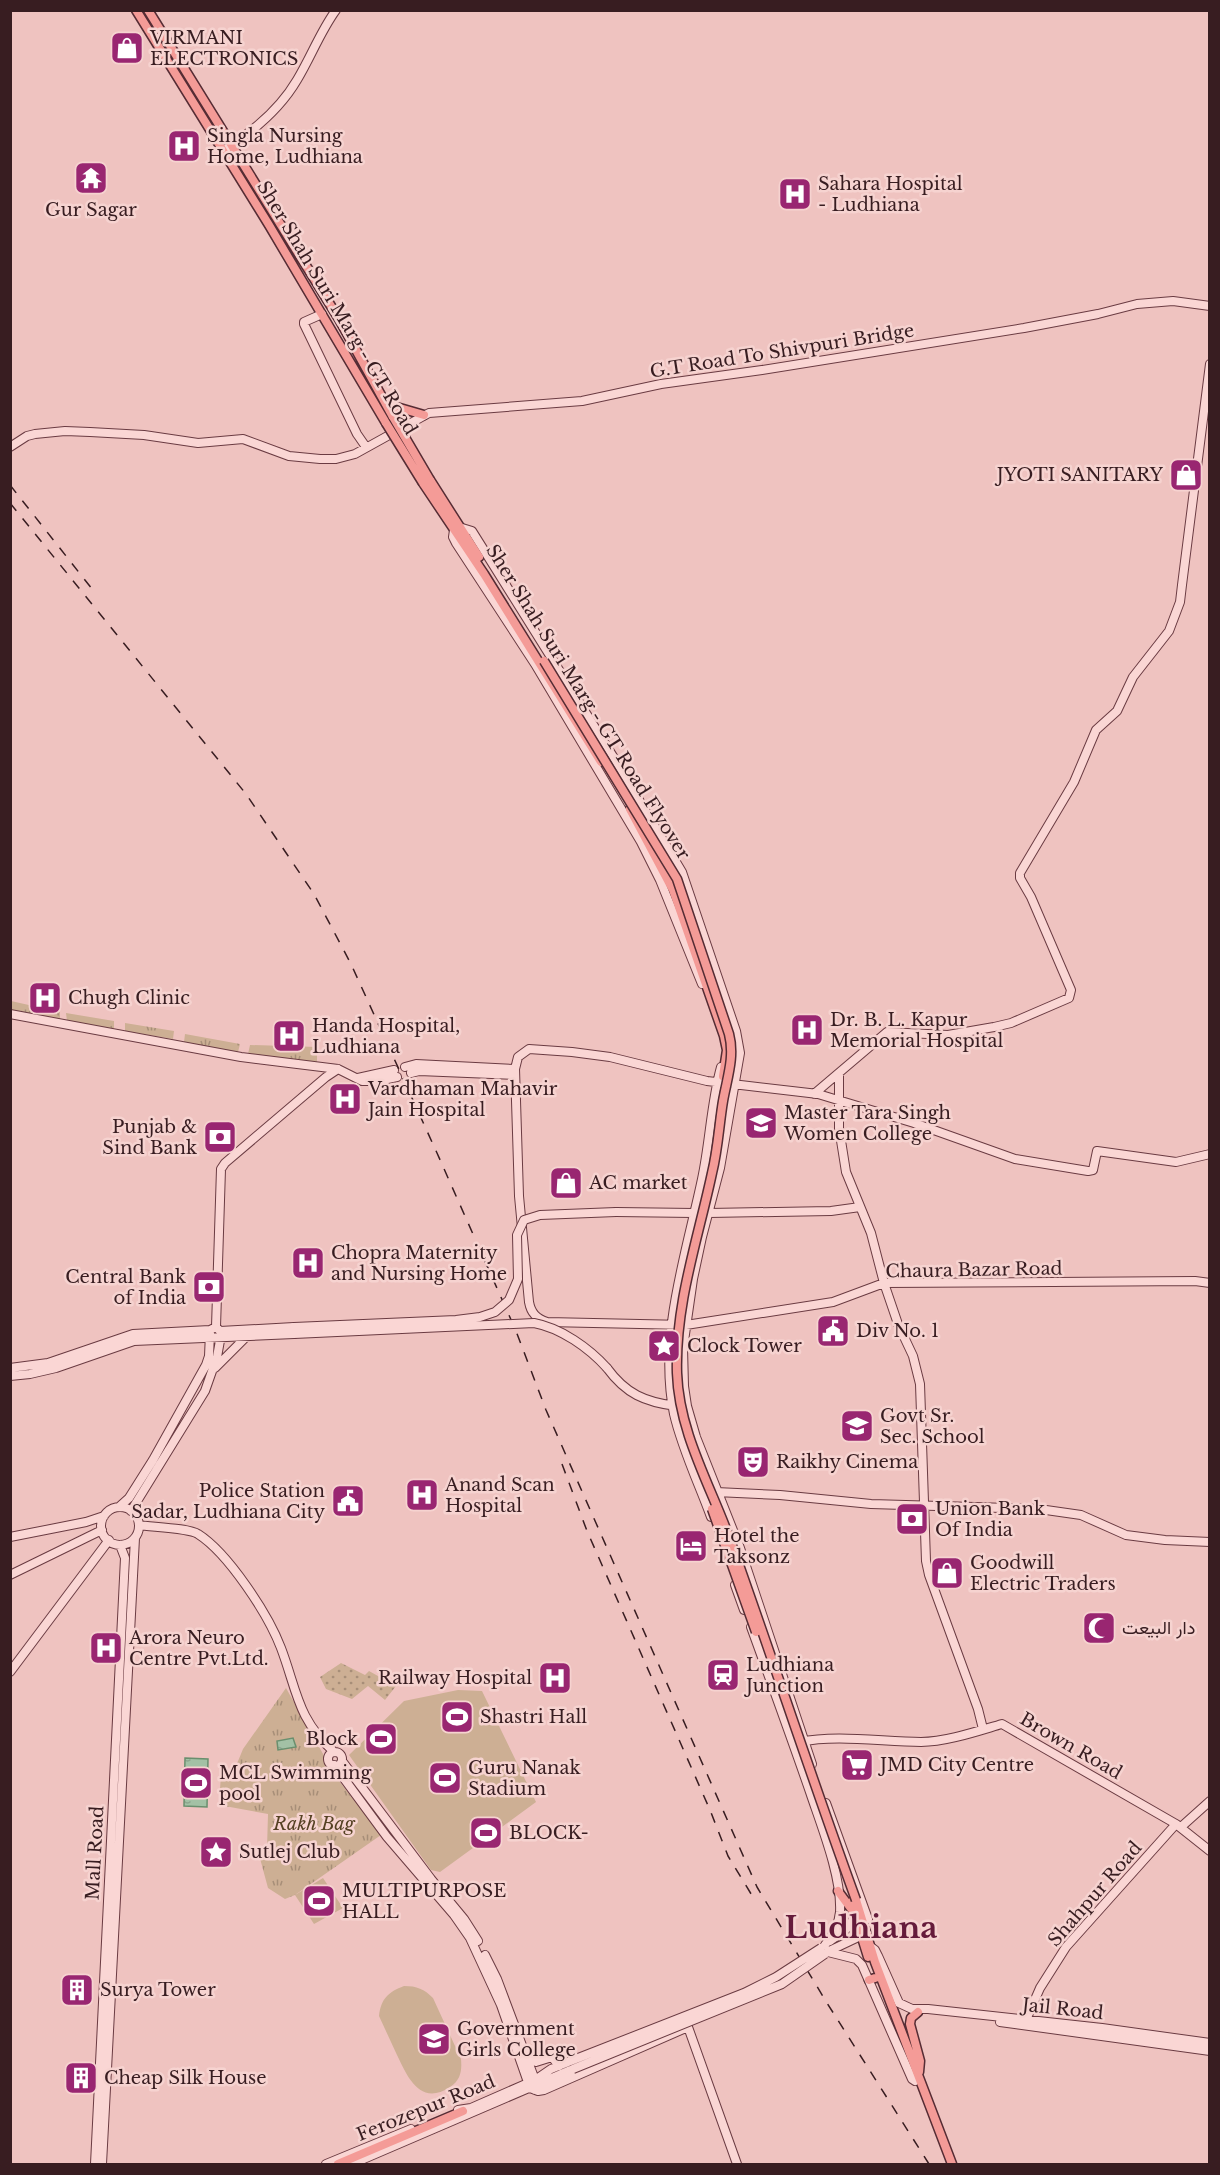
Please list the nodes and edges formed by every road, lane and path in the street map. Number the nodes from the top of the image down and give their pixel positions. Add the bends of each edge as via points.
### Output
1 (136, 10) edge
2 (148, 10) edge
3 (336, 10) edge
4 (232, 145) junction
5 (223, 150) junction
6 (1209, 306) edge
7 (322, 314) junction
8 (1209, 364) edge
9 (386, 404) junction
10 (424, 415) junction
11 (390, 420) junction
12 (10, 447) edge
13 (366, 447) junction
14 (459, 532) junction
15 (10, 1014) edge
16 (338, 1069) junction
17 (408, 1070) dead end
18 (515, 1072) junction
19 (395, 1074) dead end
20 (839, 1074) junction
21 (717, 1083) junction
22 (734, 1084) junction
23 (814, 1094) junction
24 (838, 1099) junction
25 (1209, 1154) edge
26 (860, 1207) junction
27 (711, 1208) junction
28 (694, 1213) junction
29 (884, 1283) junction
30 (1209, 1283) edge
31 (672, 1325) junction
32 (686, 1325) junction
33 (294, 1330) junction
34 (215, 1333) junction
35 (249, 1335) junction
36 (10, 1368) edge
37 (212, 1372) junction
38 (10, 1376) edge
39 (673, 1406) junction
40 (687, 1406) junction
41 (716, 1492) junction
42 (924, 1505) junction
43 (119, 1507) junction
44 (131, 1510) junction
45 (102, 1523) junction
46 (138, 1531) junction
47 (10, 1537) edge
48 (201, 1537) junction
49 (109, 1540) junction
50 (1209, 1542) edge
51 (120, 1545) junction
52 (10, 1575) edge
53 (10, 1672) edge
54 (983, 1730) junction
55 (805, 1741) junction
56 (793, 1743) junction
57 (331, 1755) junction
58 (342, 1761) junction
59 (334, 1766) junction
60 (820, 1789) junction
61 (811, 1796) junction
62 (1209, 1800) edge
63 (1178, 1825) junction
64 (1209, 1851) edge
65 (838, 1891) junction
66 (854, 1913) junction
67 (868, 1919) joint
68 (862, 1931) junction
69 (827, 1947) junction
70 (871, 1947) junction
71 (872, 1979) junction
72 (913, 2015) junction
73 (1026, 2020) junction
74 (1209, 2043) edge
75 (1209, 2052) edge
76 (525, 2063) junction
77 (555, 2068) junction
78 (917, 2077) junction
79 (531, 2085) junction
80 (467, 2110) junction
81 (95, 2164) edge
82 (102, 2164) edge
83 (326, 2164) edge
84 (338, 2164) edge
85 (352, 2164) edge
86 (737, 2164) edge
87 (947, 2164) edge
88 (952, 2164) edge

1 - 5 main road, Sher Shah Suri Marg - GT Road
2 - 4 main road, Sher Shah Suri Marg - GT Road
3 - 4 street via 294,85 268,117
4 - 5 street
4 - 9 main road, Sher Shah Suri Marg - GT Road via 339,319
5 - 7 main road, Sher Shah Suri Marg - GT Road
6 - 10 street, G.T Road To Shivpuri Bridge via 1173,301 1137,304 1074,319 661,384 582,401
7 - 11 main road, Sher Shah Suri Marg - GT Road
7 - 13 street via 304,324
8 - 20 street via 1180,602 1174,620 1159,646 1133,677 1117,711 1096,730 1074,782 1020,871 1071,990 1069,998 994,1027 948,1035 887,1032
9 - 10 main road
9 - 11 main road, Sher Shah Suri Marg - GT Road
10 - 13 street, G.T Road To Shivpuri Bridge
11 - 14 main road, Sher Shah Suri Marg - GT Road, bridge
12 - 13 street, G.T Road To Shivpuri Bridge via 31,435 65,431 144,435 198,443 243,439 289,456 320,459 347,456
14 - 21 street via 453,537 456,543 535,664 642,842 660,880 723,1043
14 - 22 street via 472,531 682,872 736,1031 740,1053
14 - 66 main road, Sher Shah Suri Marg - GT Road Flyover, bridge via 663,868 724,1035 726,1060 708,1168 676,1317 676,1409
14 - 68 main road, Sher Shah Suri Marg - GT Road Flyover, bridge via 677,879 729,1034 731,1065 713,1171 680,1320 680,1404
15 - 16 street via 241,1057
16 - 19 street via 362,1081 378,1081
16 - 34 street via 221,1169
17 - 18 street via 416,1064
18 - 21 street via 518,1057 529,1049 610,1057
18 - 31 street, Chaura Bazar Road via 520,1202 533,1313 540,1320 556,1323
20 - 23 street
20 - 24 street
21 - 22 street
21 - 28 street
22 - 23 street
22 - 27 street
23 - 24 street
24 - 25 street via 1015,1159 1090,1171 1097,1151 1176,1162
24 - 26 street via 843,1159
26 - 27 street via 831,1211
26 - 29 street
27 - 32 street via 697,1257
28 - 31 street
28 - 33 street, bridge via 540,1215 524,1220 517,1235 519,1267 515,1289 503,1306 487,1316
29 - 30 street, Chaura Bazar Road
29 - 32 street, Chaura Bazar Road via 832,1302
29 - 42 street via 920,1384
31 - 32 street, Chaura Bazar Road
31 - 39 street
32 - 40 street via 682,1364
33 - 34 street
33 - 35 street
33 - 39 street, bridge via 544,1325 597,1358 633,1395
34 - 35 street
34 - 36 street via 134,1334 48,1363
34 - 37 street
34 - 38 street via 134,1341 56,1368
34 - 43 street via 206,1365 153,1460
35 - 37 street
37 - 44 street via 205,1391
39 - 40 street
39 - 56 street
40 - 41 street
41 - 42 street
41 - 55 street via 740,1548
42 - 50 street via 1025,1508 1081,1515 1126,1535
42 - 54 street via 928,1575
43 - 44 street
43 - 45 street via 113,1508
44 - 46 street via 136,1515
45 - 47 street via 86,1522
45 - 49 street
45 - 52 street
46 - 48 street
46 - 48 street via 166,1528
46 - 51 street via 131,1541
46 - 82 street, Mall Road
48 - 57 street via 224,1558 270,1623 300,1707
49 - 51 street
49 - 53 street
51 - 81 street, Mall Road via 125,1558
54 - 55 street, Brown Road via 923,1742
54 - 63 street, Brown Road via 1002,1724
55 - 56 street, Brown Road
55 - 60 street
56 - 61 street
57 - 58 street via 341,1754
57 - 59 street via 330,1763
58 - 59 street
58 - 76 street via 472,1931 497,1979
59 - 76 street via 387,1838 470,1938
60 - 61 street
60 - 67 street, bridge
61 - 65 street
62 - 63 street, Shahpur Road
63 - 64 street, Brown Road
63 - 73 street, Shahpur Road via 1066,1947 1040,1988
65 - 66 main road
65 - 69 street via 839,1919
66 - 68 main road
66 - 69 street via 850,1927
67 - 68 main road
68 - 69 street
68 - 70 main road
68 - 71 main road
69 - 71 street via 856,1959
69 - 77 street, Ferozepur Road, bridge via 744,1993
69 - 79 street, bridge via 782,1984
70 - 72 street via 899,2003
70 - 78 main road
71 - 78 street via 912,2079
71 - 87 main road
72 - 73 street, Jail Road via 928,2009
72 - 75 street, Jail Road via 1088,2033
72 - 78 main road via 920,2061
73 - 74 street, Jail Road
76 - 77 street
76 - 77 street via 552,2057
76 - 79 street
77 - 79 street, Ferozepur Road
78 - 88 main road
79 - 80 street, Ferozepur Road
79 - 85 street
79 - 86 street via 544,2090 688,2027
80 - 83 street, Ferozepur Road
80 - 84 main road

